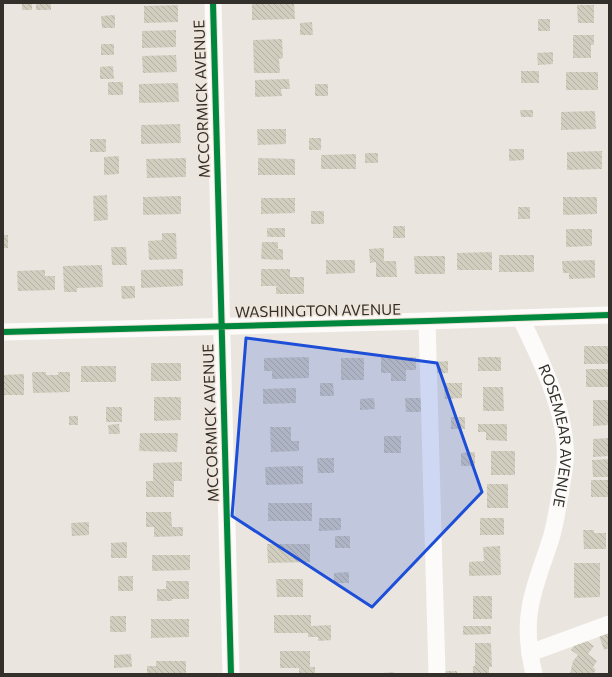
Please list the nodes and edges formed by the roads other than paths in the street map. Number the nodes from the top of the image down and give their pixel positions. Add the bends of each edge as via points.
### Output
1 (213, 3) edge
2 (609, 315) edge
3 (521, 319) junction
4 (427, 321) junction
5 (221, 326) junction
6 (3, 332) edge
7 (609, 624) edge
8 (530, 653) junction
9 (231, 674) edge
10 (437, 674) edge
11 (534, 674) edge

1 - 5 street, MCCORMICK AVENUE
2 - 3 street, WASHINGTON AVENUE
3 - 4 street, WASHINGTON AVENUE
3 - 8 street, ROSEMEAR AVENUE via 548,377 556,400 565,443 565,463 553,533 532,595
4 - 5 street, WASHINGTON AVENUE
4 - 10 street
5 - 6 street, WASHINGTON AVENUE
5 - 9 street, MCCORMICK AVENUE
7 - 8 street
8 - 11 street, ROSEMEAR AVENUE

